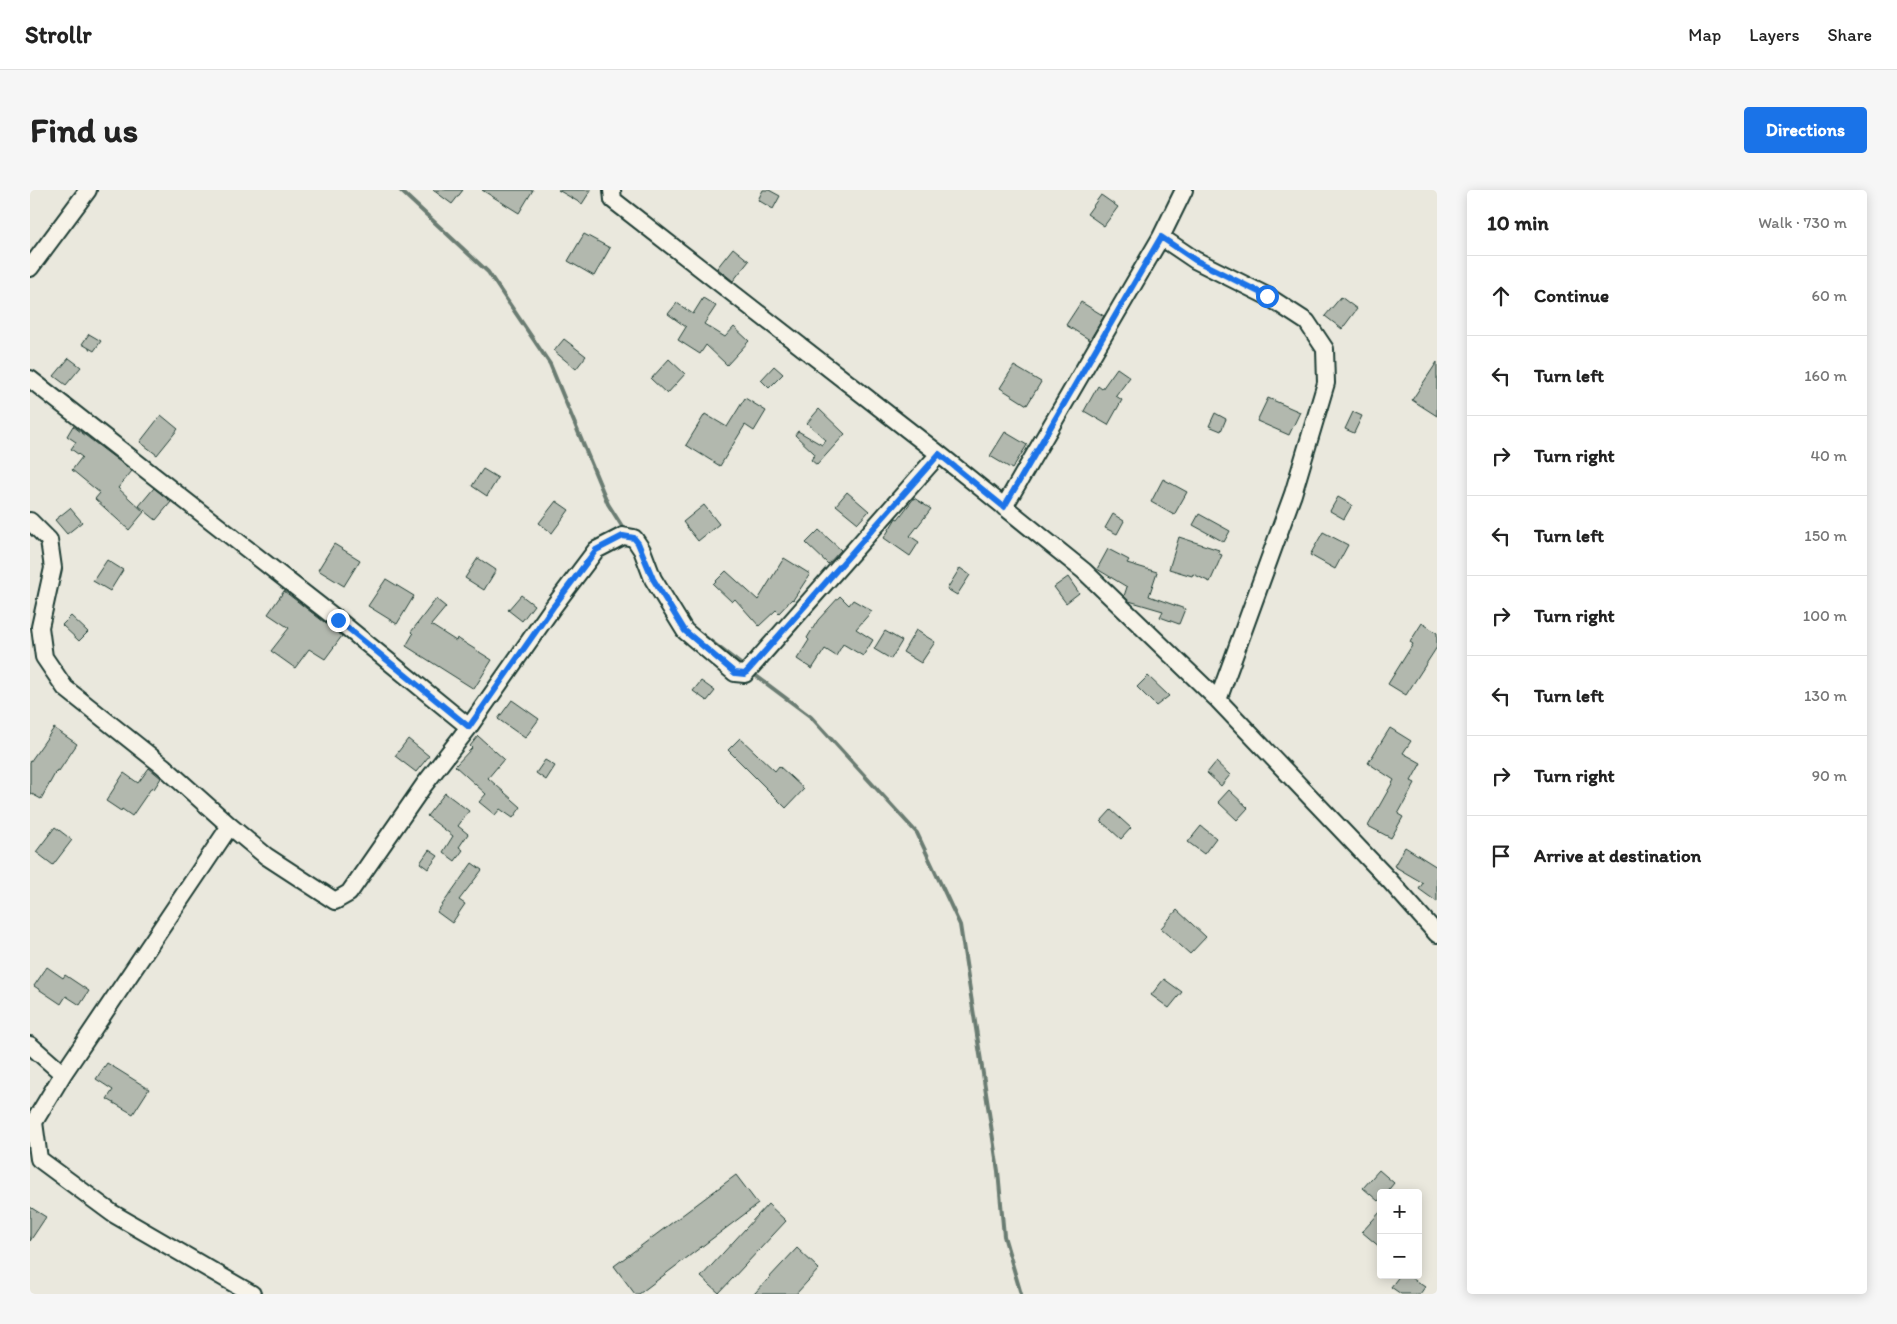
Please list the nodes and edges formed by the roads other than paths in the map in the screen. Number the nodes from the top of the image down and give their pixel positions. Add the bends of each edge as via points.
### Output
1 (88, 190) edge
2 (612, 190) edge
3 (1184, 190) edge
4 (1161, 237) junction
5 (30, 268) edge
6 (30, 379) edge
7 (939, 454) junction
8 (1004, 507) junction
9 (30, 521) edge
10 (1218, 700) junction
11 (469, 727) junction
12 (230, 826) junction
13 (1435, 924) edge
14 (30, 1045) edge
15 (63, 1074) junction
16 (252, 1294) edge

1 - 5 street
2 - 7 street via 613,200
3 - 4 street
4 - 8 street
4 - 10 street via 1195,260 1267,296 1307,322 1325,349 1326,383 1293,494
6 - 11 street
7 - 8 street
7 - 11 street via 749,669 735,673 685,631 653,579 638,543 634,538 623,536 596,550
8 - 10 street via 1084,571
9 - 12 street via 50,540 53,568 40,627 44,657 65,688 163,766
10 - 13 street
11 - 12 street via 349,893 334,901 266,856
12 - 15 street
14 - 15 street
15 - 16 street via 34,1122 39,1159 112,1213

